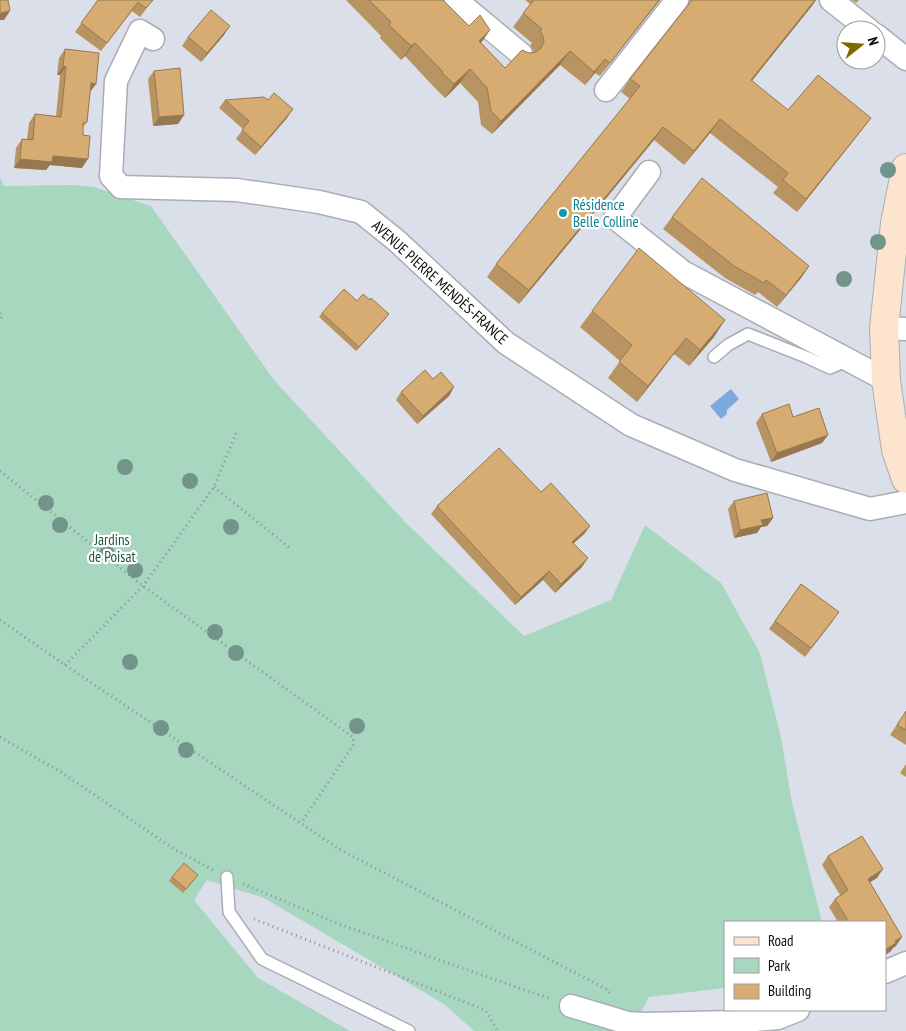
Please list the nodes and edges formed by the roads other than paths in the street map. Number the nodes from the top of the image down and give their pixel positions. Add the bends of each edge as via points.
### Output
1 (456, 0) edge
2 (677, 0) edge
3 (831, 0) edge
4 (856, 20) edge
5 (153, 39) dead end
6 (886, 43) edge
7 (521, 54) edge
8 (906, 59) edge
9 (606, 90) dead end
10 (906, 168) edge
11 (649, 172) dead end
12 (895, 329) edge
13 (714, 357) edge
14 (848, 360) junction
15 (886, 380) junction
16 (906, 479) edge
17 (906, 502) edge
18 (227, 877) road end
19 (906, 963) edge
20 (886, 972) edge
21 (571, 1006) road end
22 (796, 1011) edge
23 (642, 1028) edge
24 (409, 1031) edge

1 - 7 street
2 - 9 street
3 - 4 street
5 - 17 street, AVENUE PIERRE MENDÈS-FRANCE via 140,30 116,80 110,176 121,187 237,190 319,202 361,212 398,241 506,343 631,426 735,470 870,509
6 - 8 street
10 - 12 street via 895,223
11 - 14 street via 615,218 683,272
12 - 15 street
13 - 14 lane via 748,334 830,368
14 - 15 street
15 - 16 street via 896,450
18 - 24 lane via 229,912 262,959
19 - 20 street
21 - 23 street
22 - 23 street via 778,1018

